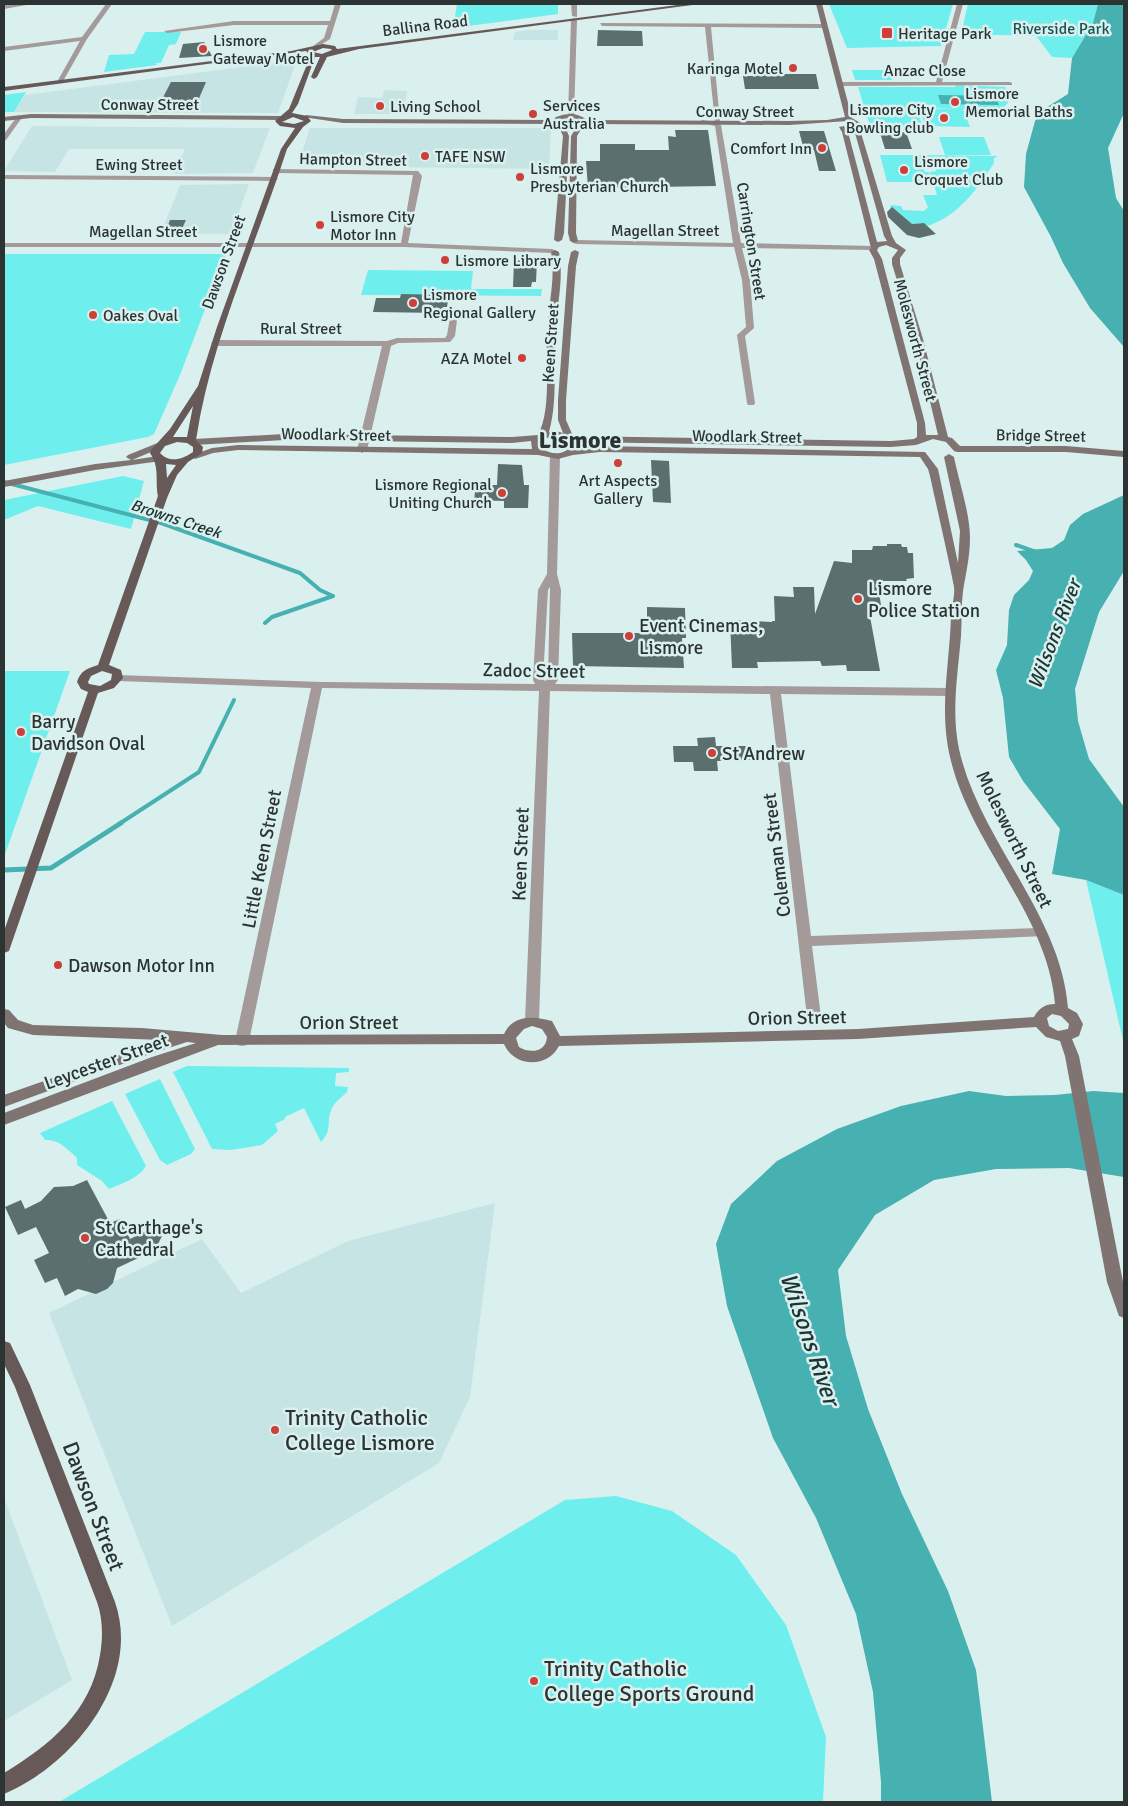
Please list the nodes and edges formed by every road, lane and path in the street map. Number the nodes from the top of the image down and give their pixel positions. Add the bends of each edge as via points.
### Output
1 (29, 4) edge
2 (109, 4) edge
3 (338, 4) edge
4 (574, 4) edge
5 (673, 4) edge
6 (697, 4) edge
7 (818, 4) edge
8 (960, 4) edge
9 (4, 7) edge
10 (574, 18) junction
11 (332, 23) junction
12 (602, 24) dead end
13 (708, 26) junction
14 (824, 26) junction
15 (167, 31) dead end
16 (84, 40) junction
17 (330, 46) junction
18 (4, 49) edge
19 (313, 51) junction
20 (325, 55) junction
21 (60, 82) junction
22 (939, 83) junction
23 (839, 84) junction
24 (1010, 84) dead end
25 (4, 89) edge
26 (4, 93) edge
27 (303, 116) junction
28 (571, 116) junction
29 (4, 119) edge
30 (18, 119) junction
31 (849, 119) junction
32 (650, 123) junction
33 (718, 123) junction
34 (559, 124) junction
35 (582, 124) junction
36 (282, 125) junction
37 (840, 125) junction
38 (858, 126) junction
39 (4, 140) edge
40 (284, 149) junction
41 (275, 175) junction
42 (4, 177) edge
43 (575, 241) junction
44 (4, 244) edge
45 (250, 244) junction
46 (737, 244) junction
47 (894, 244) junction
48 (404, 245) junction
49 (560, 249) junction
50 (874, 249) junction
51 (898, 254) junction
52 (453, 320) dead end
53 (215, 343) junction
54 (387, 344) junction
55 (200, 388) junction
56 (751, 403) dead end
57 (541, 437) junction
58 (571, 437) junction
59 (365, 438) junction
60 (944, 438) junction
61 (919, 440) junction
62 (192, 442) junction
63 (161, 444) junction
64 (956, 449) junction
65 (362, 450) junction
66 (539, 452) junction
67 (573, 452) junction
68 (1124, 454) edge
69 (923, 455) junction
70 (195, 456) junction
71 (555, 456) junction
72 (949, 457) junction
73 (159, 459) junction
74 (185, 460) junction
75 (95, 466) junction
76 (4, 484) edge
77 (162, 498) junction
78 (958, 592) junction
79 (103, 668) junction
80 (118, 678) junction
81 (317, 685) junction
82 (545, 688) junction
83 (775, 689) junction
84 (94, 690) junction
85 (948, 692) junction
86 (1041, 934) junction
87 (805, 941) junction
88 (4, 948) edge
89 (1062, 1010) junction
90 (4, 1014) edge
91 (814, 1017) dead end
92 (532, 1021) junction
93 (1040, 1022) junction
94 (1065, 1037) junction
95 (189, 1038) junction
96 (222, 1040) junction
97 (509, 1040) junction
98 (242, 1041) junction
99 (554, 1041) junction
100 (4, 1101) edge
101 (4, 1119) edge
102 (1124, 1311) edge
103 (4, 1348) edge
104 (4, 1784) edge

1 - 9 street
2 - 16 street
3 - 11 street
4 - 10 street
5 - 10 main road, Ballina Road
6 - 10 main road, Ballina Road
7 - 14 street
8 - 22 street
10 - 17 main road, Ballina Road
10 - 28 street
11 - 15 street via 234,23
11 - 17 street
12 - 13 street
13 - 14 street
13 - 33 street, Carrington Street
14 - 23 street
16 - 18 street
16 - 21 street
17 - 19 main road
17 - 20 main road
19 - 20 main road
19 - 21 main road
19 - 26 main road
19 - 36 main road via 295,104
20 - 27 main road, Dawson Street via 319,64
21 - 25 main road
22 - 23 street, Anzac Close
22 - 24 street, Anzac Close
23 - 31 street
27 - 34 street via 343,121
27 - 36 main road
27 - 36 main road via 287,126
27 - 40 main road, Dawson Street
28 - 34 street via 558,118
28 - 35 street via 582,118
29 - 30 street, Conway Street
30 - 36 street, Conway Street
30 - 39 street
31 - 37 street
31 - 38 street via 858,122
32 - 33 street, Conway Street
32 - 33 street, Conway Street
32 - 35 street, Conway Street
33 - 37 street, Conway Street
33 - 46 street, Carrington Street
34 - 35 street, Conway Street
34 - 49 street, Keen Street via 566,136
35 - 43 street via 574,136 572,233
36 - 40 main road, Dawson Street
37 - 38 street
37 - 50 street, Molesworth Street via 845,132
38 - 47 street via 888,236
40 - 41 main road, Dawson Street
41 - 42 street, Ewing Street
41 - 45 main road, Dawson Street
41 - 48 street, Hampton Street via 416,173
43 - 46 street, Magellan Street
43 - 49 street
43 - 49 street via 580,248
44 - 45 street, Magellan Street
45 - 48 street, Magellan Street
45 - 53 main road, Dawson Street
46 - 50 street, Magellan Street
46 - 56 street, Carrington Street via 746,280 750,328 741,335
47 - 50 street via 881,244
47 - 51 street, Molesworth Street via 902,250
48 - 49 street, Magellan Street
49 - 57 street, Keen Street via 551,330 548,410
49 - 58 street, Keen Street via 572,266 562,400 562,420
50 - 51 street via 885,256
50 - 61 street, Molesworth Street via 921,423
51 - 60 street, Molesworth Street via 897,268
52 - 54 street, Rural Street via 451,336 447,340
53 - 54 street, Rural Street
53 - 55 main road, Dawson Street
54 - 59 street
55 - 62 main road, Dawson Street
55 - 63 main road, Dawson Street via 177,427
57 - 58 street, Woodlark Street via 556,434
57 - 59 street, Woodlark Street via 512,440
57 - 66 street, Keen Street via 535,445
58 - 61 street, Woodlark Street via 890,444
58 - 67 street via 577,445
59 - 62 street, Woodlark Street via 284,437
59 - 65 street
60 - 61 street, Woodlark Street via 933,436
60 - 64 street
61 - 69 street, Molesworth Street via 916,449
62 - 63 main road via 180,439
62 - 70 main road, Dawson Street via 198,447
63 - 73 main road via 155,454
63 - 75 street via 136,455
64 - 68 street, Bridge Street via 1088,450
64 - 72 street
65 - 66 street, Woodlark Street
65 - 70 street, Woodlark Street via 236,446
66 - 71 street, Woodlark Street
67 - 69 street, Woodlark Street
67 - 71 street, Woodlark Street
69 - 72 street, Woodlark Street
69 - 78 street, Molesworth Street via 935,476
70 - 74 main road
71 - 82 street, Keen Street via 553,680
72 - 78 street, Molesworth Street via 965,531 965,556
73 - 74 main road
73 - 75 street
73 - 77 main road
74 - 77 main road
75 - 76 street
77 - 79 main road
78 - 85 street, Molesworth Street
79 - 80 main road via 117,672
79 - 84 main road via 88,672 82,678 86,687
80 - 81 street, Zadoc Street
80 - 84 main road via 108,688
81 - 82 street, Zadoc Street
81 - 98 street, Little Keen Street
82 - 83 street, Zadoc Street
82 - 92 street, Keen Street
83 - 85 street, Zadoc Street
83 - 87 street, Coleman Street
84 - 88 main road
85 - 86 street, Molesworth Street via 949,726 958,766 975,808
86 - 87 street
86 - 89 street, Molesworth Street via 1058,977
87 - 91 street, Coleman Street
89 - 93 street via 1045,1011
89 - 94 street via 1072,1016 1076,1024 1074,1032
90 - 95 street, Orion Street via 13,1024 32,1030 142,1033
92 - 97 street via 519,1024
92 - 99 street via 546,1025 553,1033
93 - 94 street via 1049,1034
93 - 99 street, Orion Street via 858,1034
94 - 102 street via 1072,1056 1115,1282
95 - 96 street, Orion Street
95 - 100 street, Orion Street via 148,1049
96 - 98 street, Orion Street
96 - 101 street, Leycester Street
97 - 98 street, Orion Street
97 - 99 street via 516,1053 530,1057 545,1054
103 - 104 main road, Dawson Street via 22,1385 109,1612 111,1635 109,1662 93,1704 66,1740

